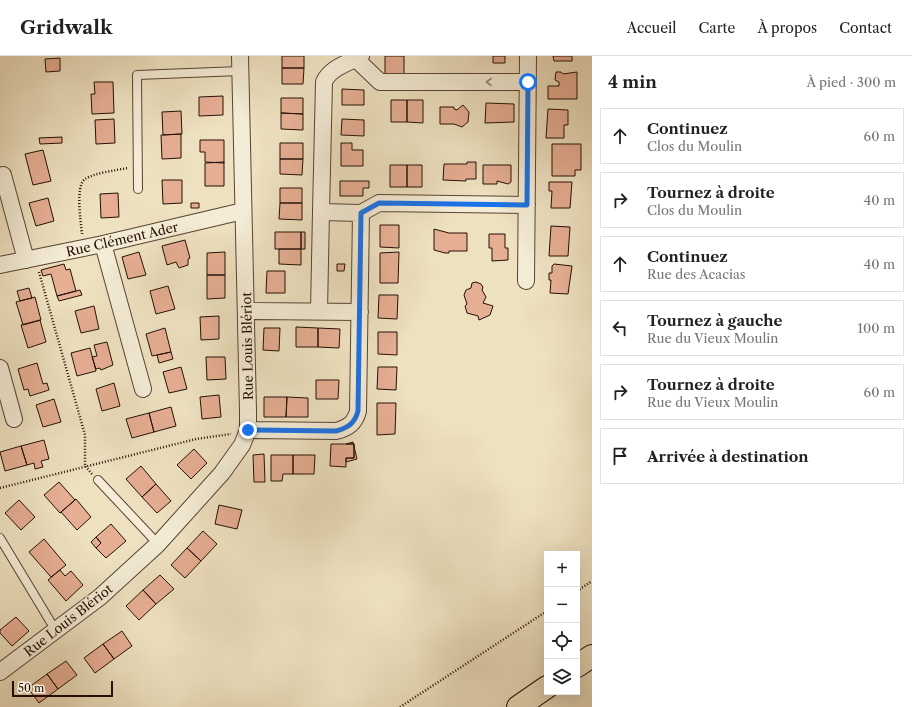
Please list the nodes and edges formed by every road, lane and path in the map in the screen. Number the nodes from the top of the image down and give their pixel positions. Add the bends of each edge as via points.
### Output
1 (528, 56) edge
2 (358, 58) edge
3 (240, 63) edge
4 (528, 82) junction
5 (138, 166) junction
6 (3, 175) dead end
7 (138, 189) dead end
8 (527, 205) junction
9 (243, 211) junction
10 (321, 212) junction
11 (361, 213) junction
12 (103, 244) junction
13 (82, 248) junction
14 (31, 259) junction
15 (0, 265) edge
16 (526, 281) dead end
17 (246, 311) junction
18 (319, 311) junction
19 (360, 312) junction
20 (0, 368) edge
21 (143, 389) dead end
22 (14, 419) dead end
23 (240, 430) junction
24 (85, 466) junction
25 (98, 480) dead end
26 (0, 488) edge
27 (0, 538) edge
28 (158, 544) junction
29 (592, 581) edge
30 (580, 589) edge
31 (544, 613) edge
32 (56, 631) junction
33 (592, 656) edge
34 (580, 664) edge
35 (0, 672) edge
36 (544, 689) edge
37 (400, 707) edge
38 (518, 707) edge

1 - 4 street
4 -> 2 street via 380,82
2 - 10 street via 332,71 324,82
3 - 5 lane via 137,75
3 - 9 street, Rue Louis Blériot
4 - 8 street
5 - 7 lane
5 - 13 path via 90,176 84,180 79,190
6 - 14 street
8 - 11 street via 379,203
8 - 16 street
9 - 12 street, Rue Clément Ader
9 - 17 street, Rue Louis Blériot
10 - 11 street
10 - 18 street
11 - 19 street
12 - 13 street, Rue Clément Ader
12 - 21 street
13 - 14 street, Rue Clément Ader
14 - 15 street, Rue Clément Ader
14 - 24 path via 85,435
17 - 18 street
17 - 23 street, Rue Louis Blériot
18 - 19 street
19 - 23 street via 358,411 352,424 336,431
20 - 22 street
23 - 24 path via 231,434 196,438
23 - 28 street, Rue Louis Blériot via 242,445 222,474
24 - 26 path
25 - 28 lane
27 - 32 lane
28 - 32 street, Rue Louis Blériot via 100,597
29 - 30 path
31 - 37 path
32 - 35 street, Rue Louis Blériot
33 - 34 main road
36 - 38 main road

